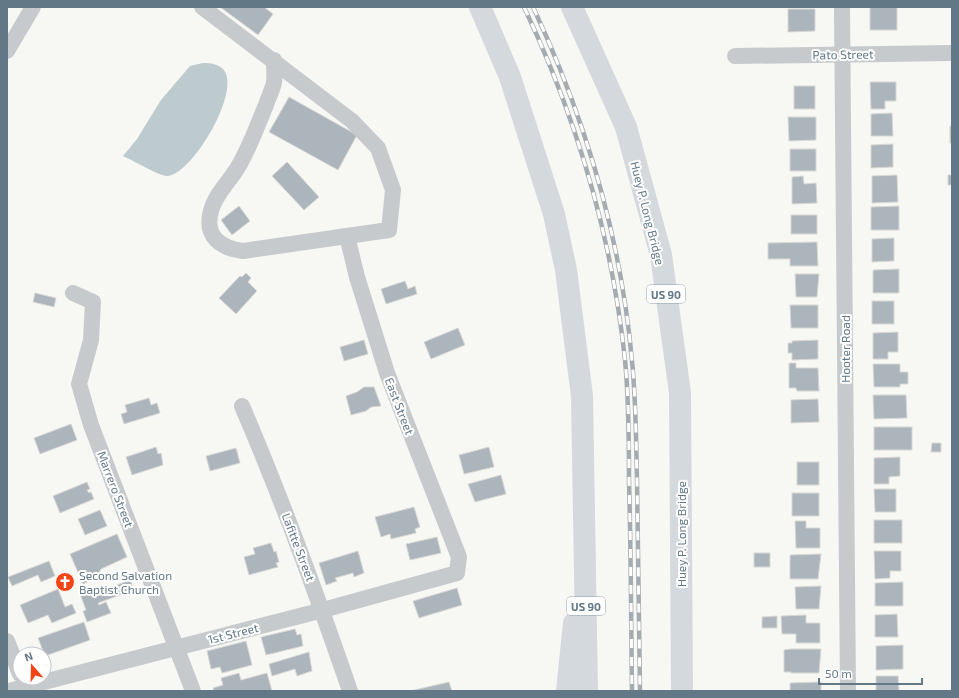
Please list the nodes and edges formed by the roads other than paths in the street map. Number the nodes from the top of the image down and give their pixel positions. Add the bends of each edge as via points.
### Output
1 (33, 7) edge
2 (202, 7) edge
3 (480, 7) edge
4 (572, 7) edge
5 (842, 7) edge
6 (7, 51) edge
7 (952, 53) edge
8 (842, 54) junction
9 (735, 56) dead end
10 (274, 60) junction
11 (347, 236) junction
12 (73, 293) dead end
13 (242, 406) dead end
14 (585, 520) junction
15 (457, 573) joint
16 (681, 597) junction
17 (323, 610) junction
18 (7, 641) edge
19 (177, 647) junction
20 (12, 654) edge
21 (52, 675) edge
22 (193, 691) edge
23 (350, 691) edge
24 (567, 691) edge
25 (587, 691) edge
26 (682, 691) edge
27 (693, 691) edge
28 (848, 691) edge

1 - 6 street
2 - 10 street
3 - 14 highway, US 90 via 510,77 554,214 566,270 582,396
4 - 16 highway, Huey P. Long Bridge / US 90 via 626,128 661,255 680,393
5 - 8 street, Hooter Road
7 - 8 street, Pato Street
8 - 9 street, Pato Street
8 - 28 street, Hooter Road
10 - 11 street via 352,121 378,148 394,190 389,230
10 - 11 street via 274,82 251,141 239,166 210,211 212,235 219,244 243,251
11 - 15 street, East Street via 387,373 458,557
12 - 19 street, Marrero Street via 93,302 91,340 79,384 91,425
13 - 17 street, Lafitte Street via 276,486
14 - 24 highway
14 - 25 highway, US 90
15 - 17 street, 1st Street
16 - 26 highway, US 90
16 - 27 highway
17 - 19 street, 1st Street
17 - 23 street, Lafitte Street
18 - 20 street
19 - 21 street, 1st Street
19 - 22 street, Marrero Street

